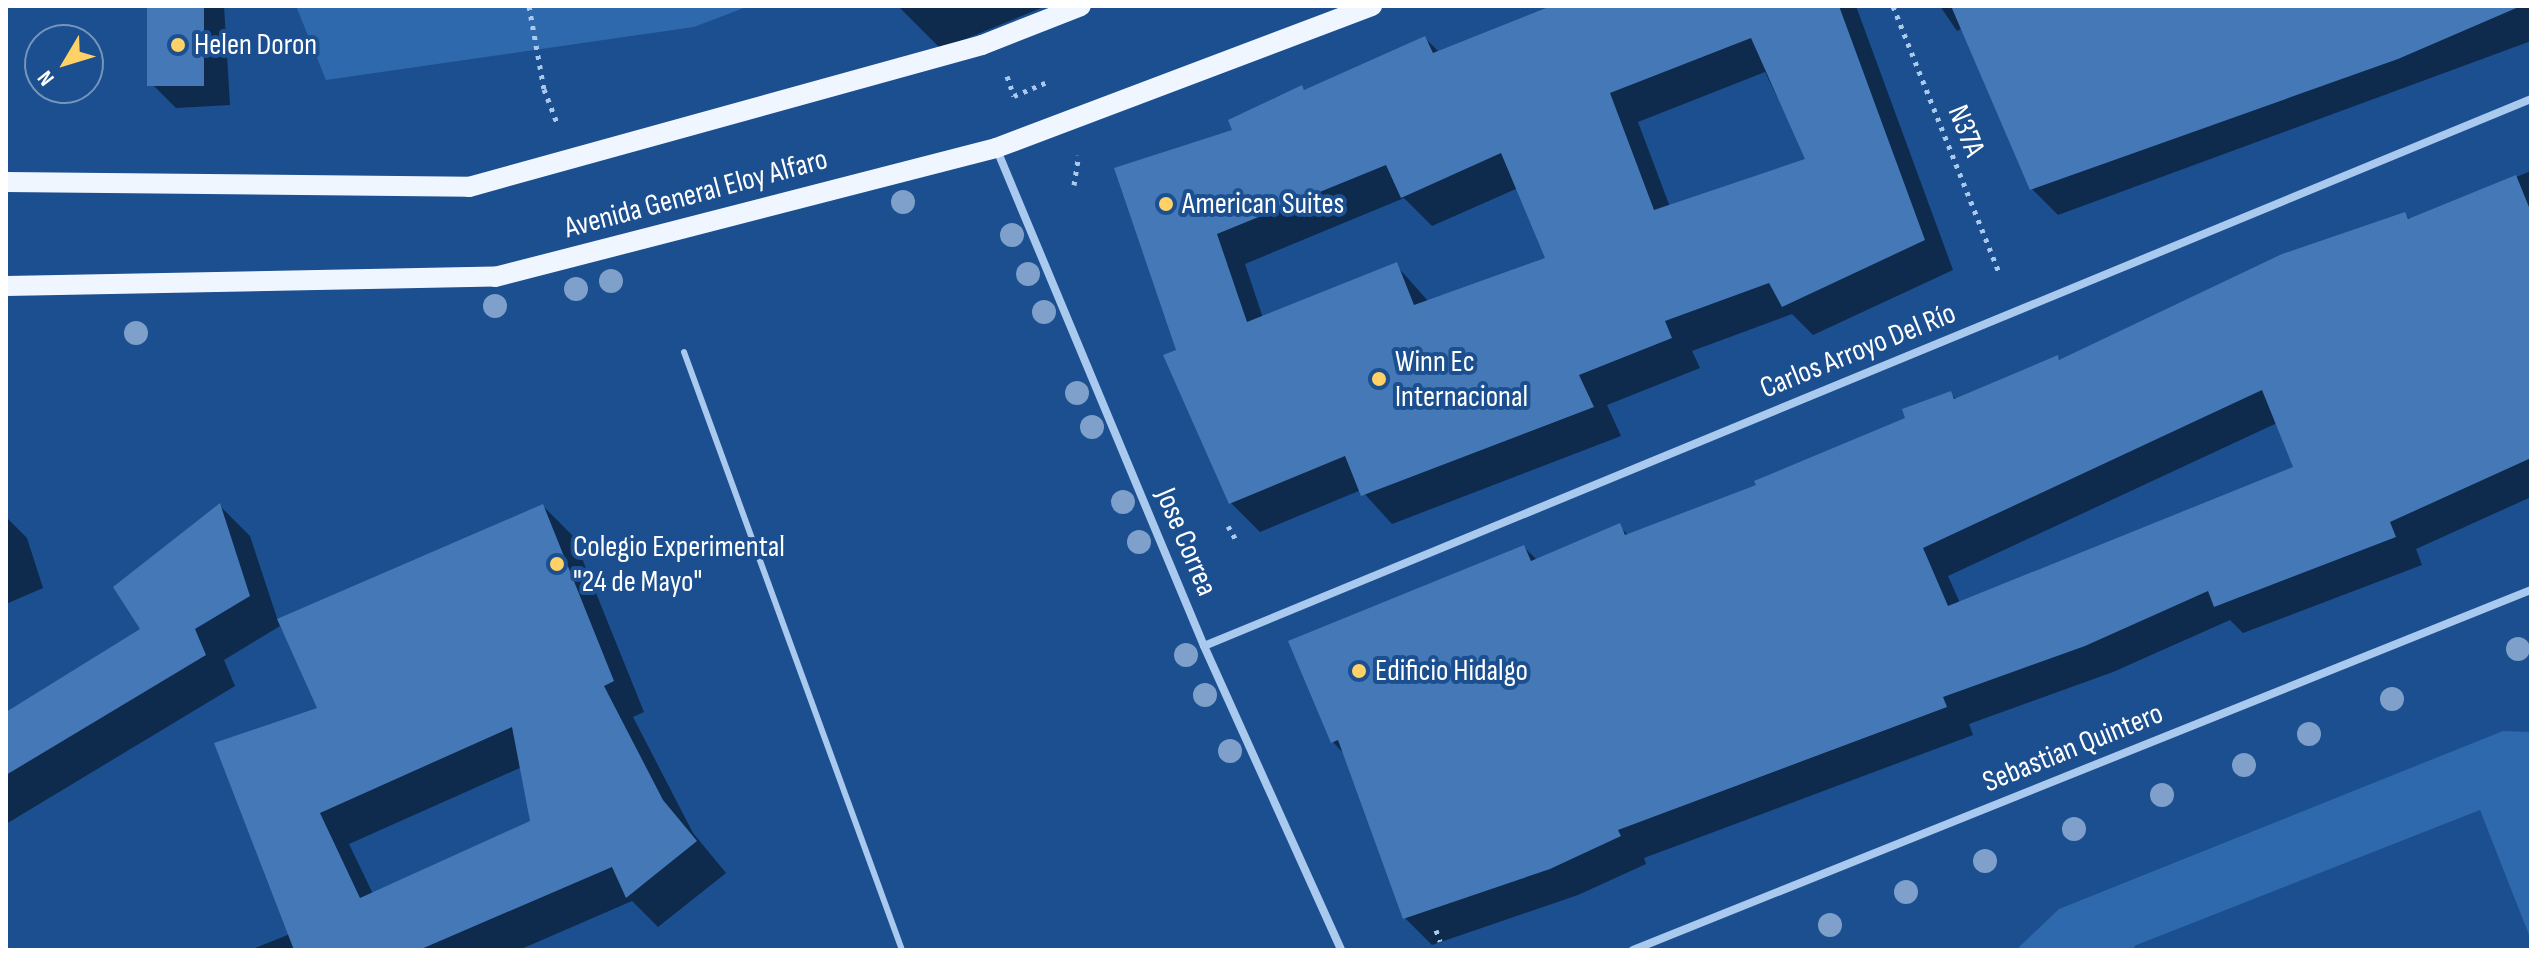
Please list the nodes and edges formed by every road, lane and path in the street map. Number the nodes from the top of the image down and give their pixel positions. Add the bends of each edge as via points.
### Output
1 (529, 6) edge
2 (1081, 6) edge
3 (1372, 6) edge
4 (1893, 6) edge
5 (1003, 65) dead end
6 (1045, 83) dead end
7 (544, 89) dead end
8 (2531, 99) edge
9 (996, 148) junction
10 (1081, 158) dead end
11 (6, 182) edge
12 (1074, 185) dead end
13 (1999, 273) dead end
14 (6, 286) edge
15 (684, 352) dead end
16 (1228, 526) dead end
17 (1238, 543) dead end
18 (2531, 590) edge
19 (1204, 646) junction
20 (1436, 930) dead end
21 (1440, 941) dead end
22 (902, 950) edge
23 (1341, 950) edge
24 (1633, 950) edge

1 - 7 path
2 - 11 main road via 982,45 469,187
3 - 9 main road, Avenida General Eloy Alfaro
4 - 13 path, N37A
5 - 6 path via 1014,96
8 - 19 street, Carlos Arroyo Del Río
9 - 14 main road, Avenida General Eloy Alfaro via 495,277
9 - 19 street, Jose Correa
10 - 12 path
15 - 22 lane
16 - 17 path
18 - 24 street, Sebastian Quintero
19 - 23 street, Jose Correa
20 - 21 path

